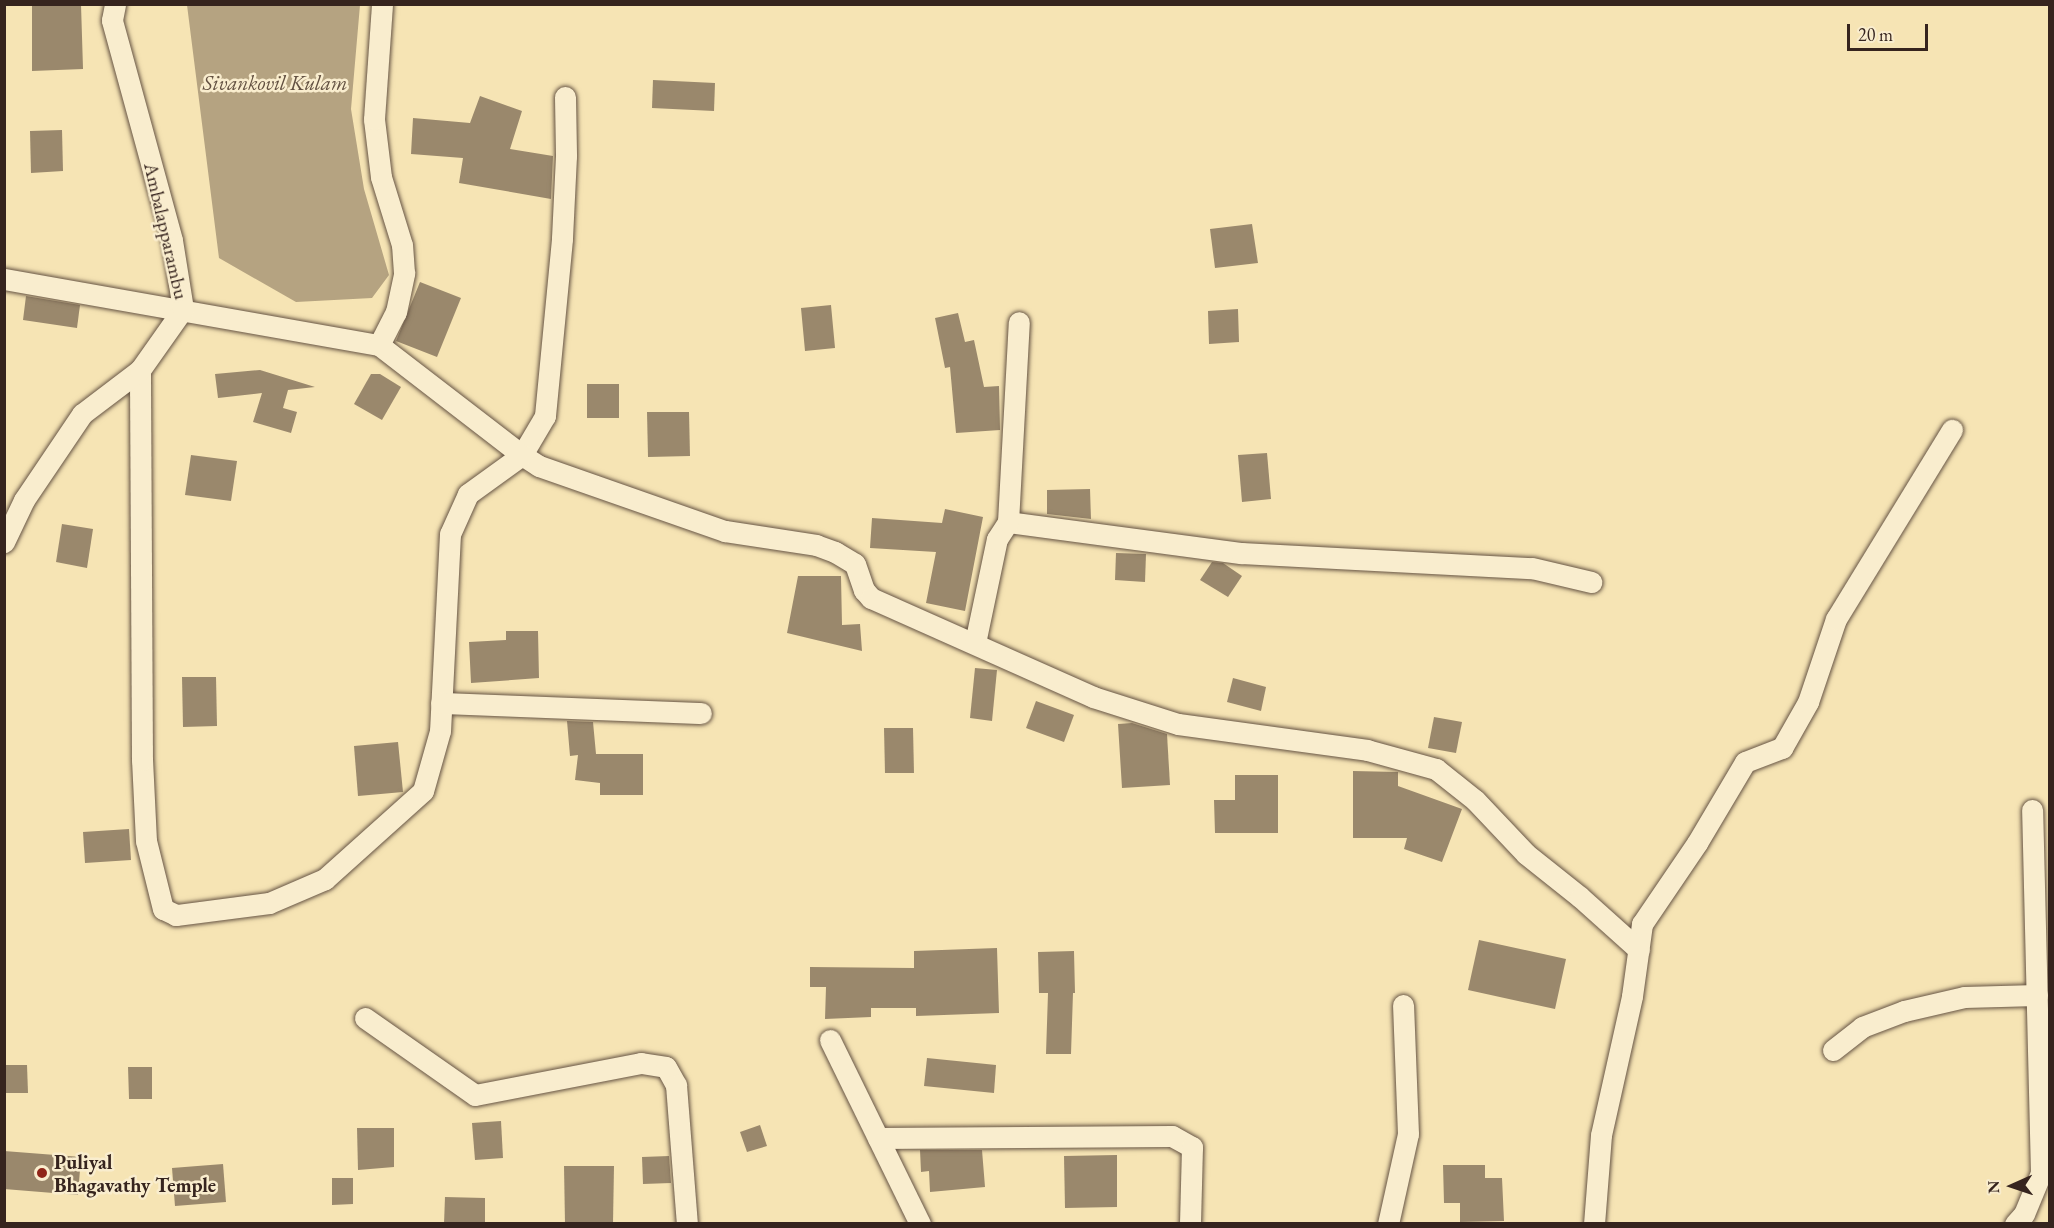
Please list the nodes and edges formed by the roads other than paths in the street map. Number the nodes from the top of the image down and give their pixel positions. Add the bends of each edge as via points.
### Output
1 (115, 4) edge
2 (382, 4) edge
3 (565, 97) dead end
4 (4, 279) edge
5 (183, 309) junction
6 (1019, 322) dead end
7 (379, 345) junction
8 (140, 370) junction
9 (1952, 430) dead end
10 (522, 455) junction
11 (1008, 522) junction
12 (4, 542) edge
13 (1591, 582) dead end
14 (975, 643) junction
15 (441, 703) junction
16 (701, 713) dead end
17 (2032, 810) dead end
18 (1639, 950) junction
19 (2037, 994) junction
20 (1403, 1005) dead end
21 (365, 1018) dead end
22 (830, 1040) dead end
23 (1833, 1050) dead end
24 (878, 1138) junction
25 (687, 1224) edge
26 (920, 1224) edge
27 (1190, 1224) edge
28 (1388, 1224) edge
29 (1594, 1224) edge
30 (2015, 1224) edge

1 - 5 street, Ambalapparambu via 112,20 172,240
2 - 7 street via 374,119 381,177 402,245 404,273 396,312
3 - 10 street via 562,240 545,416
4 - 5 street
5 - 7 street
5 - 8 street, Ambalapparambu
6 - 11 street
7 - 10 street
8 - 12 street, Ambalapparambu via 82,414 24,500
8 - 15 street via 142,760 146,841 163,909 176,915 269,903 325,879 423,791 440,731
9 - 18 street via 1836,619 1808,702 1782,748 1745,762 1642,924
10 - 14 street via 539,466 725,531 816,545 835,552 855,564 864,591 871,598
10 - 15 street via 468,494 450,534
11 - 13 street via 1241,553 1532,568
11 - 14 street via 997,539
14 - 18 street via 1093,697 1178,724 1367,750 1436,769 1475,800 1526,855
15 - 16 street
17 - 19 street
18 - 29 street via 1601,1135
19 - 23 street via 1964,998 1904,1011 1862,1027
19 - 30 street via 2041,1173 2024,1214
20 - 28 street via 1408,1134
21 - 25 street via 475,1095 641,1063 666,1067 676,1085
22 - 24 street
24 - 26 street
24 - 27 street via 1172,1136 1192,1147

